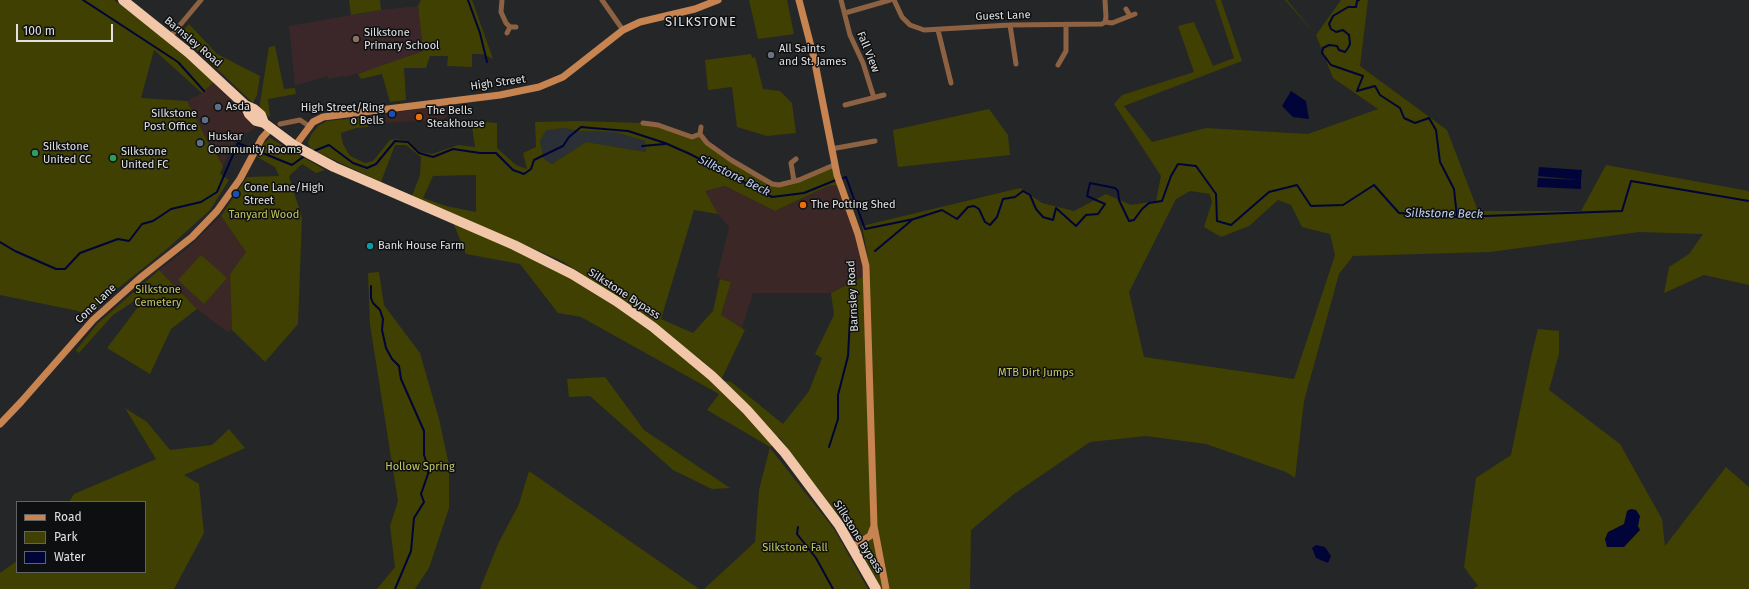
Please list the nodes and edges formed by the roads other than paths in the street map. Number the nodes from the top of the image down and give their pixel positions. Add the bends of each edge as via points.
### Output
1 (123, 0) edge
2 (201, 0) edge
3 (501, 0) edge
4 (602, 0) edge
5 (718, 0) edge
6 (800, 0) edge
7 (841, 0) edge
8 (890, 0) edge
9 (894, 0) edge
10 (1105, 0) edge
11 (1126, 9) dead end
12 (845, 13) junction
13 (1105, 22) junction
14 (1010, 25) junction
15 (1066, 25) junction
16 (510, 27) junction
17 (516, 27) dead end
18 (623, 30) junction
19 (938, 30) junction
20 (507, 34) dead end
21 (170, 37) junction
22 (1014, 56) junction
23 (1021, 56) dead end
24 (1062, 57) junction
25 (1068, 60) dead end
26 (1016, 64) dead end
27 (1058, 65) dead end
28 (956, 73) dead end
29 (949, 75) junction
30 (951, 83) dead end
31 (884, 95) dead end
32 (874, 98) junction
33 (845, 105) dead end
34 (642, 123) dead end
35 (277, 125) junction
36 (309, 126) junction
37 (701, 127) dead end
38 (700, 134) junction
39 (875, 141) dead end
40 (295, 146) junction
41 (831, 149) junction
42 (796, 159) dead end
43 (834, 164) junction
44 (794, 181) junction
45 (0, 424) edge
46 (874, 526) junction
47 (852, 548) junction
48 (876, 589) edge
49 (886, 589) edge

1 - 21 highway, Barnsley Road
2 - 21 street
3 - 16 street via 502,12
4 - 18 street
5 - 18 street, High Street via 695,9 640,22
6 - 41 street, Barnsley Road
7 - 12 street, Fall View
8 - 12 street
9 - 19 street, Guest Lane via 902,17 910,26
10 - 13 street
11 - 13 street, Guest Lane via 1132,15 1112,23
12 - 32 street, Fall View via 850,35 863,63
13 - 15 street, Guest Lane
14 - 15 street, Guest Lane
14 - 19 street, Guest Lane
14 - 22 street
15 - 24 street via 1066,51
16 - 17 street
16 - 20 street
18 - 36 street, High Street via 563,76 538,87 500,96 323,117
19 - 29 street
21 - 35 highway, Barnsley Road via 245,105 254,108
22 - 23 street
22 - 26 street
24 - 25 street
24 - 27 street
28 - 29 street
29 - 30 street
31 - 32 street
32 - 33 street
34 - 38 street via 658,125 692,137
35 - 36 street via 300,120
35 - 40 highway, Silkstone Bypass
35 - 45 street, Cone Lane via 258,144 228,198 217,211 192,237 93,320
36 - 40 street, High Street
37 - 38 street
38 - 44 street via 707,143 731,160 772,184
39 - 41 street
40 - 47 highway, Silkstone Bypass via 334,167 514,245 572,274 653,327 712,376 747,410 799,471 839,525
41 - 43 street, Barnsley Road
42 - 44 street via 788,163
43 - 44 street
43 - 46 street, Barnsley Road via 866,266
46 - 47 street via 870,536
46 - 49 street, Barnsley Road
47 - 48 highway, Silkstone Bypass

